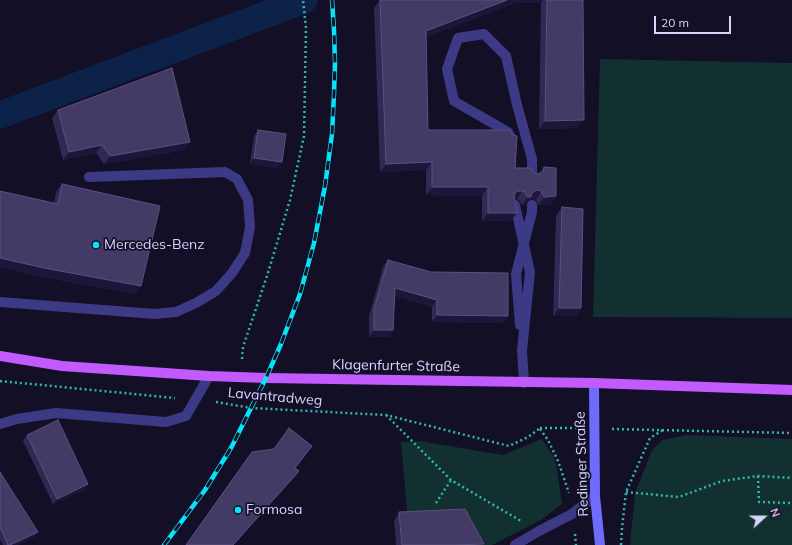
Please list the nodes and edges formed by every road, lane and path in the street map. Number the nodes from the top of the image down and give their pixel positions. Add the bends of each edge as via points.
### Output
1 (303, 0) edge
2 (511, 138) edge
3 (532, 176) edge
4 (88, 177) dead end
5 (515, 205) edge
6 (532, 205) edge
7 (524, 244) junction
8 (0, 302) edge
9 (0, 356) edge
10 (209, 376) junction
11 (240, 377) junction
12 (0, 381) edge
13 (524, 383) junction
14 (594, 383) junction
15 (792, 390) edge
16 (194, 400) junction
17 (386, 415) junction
18 (0, 424) edge
19 (540, 428) junction
20 (594, 428) junction
21 (663, 430) junction
22 (792, 433) edge
23 (758, 476) junction
24 (792, 478) edge
25 (451, 480) junction
26 (626, 492) junction
27 (595, 496) junction
28 (792, 502) edge
29 (436, 503) dead end
30 (572, 514) junction
31 (539, 531) junction
32 (516, 545) edge
33 (576, 545) edge
34 (600, 545) edge
35 (621, 545) edge

1 - 11 path via 306,28 304,136 290,200 243,347
2 - 3 street via 508,132 454,100 447,69 458,38 484,34 506,56 532,159
4 - 8 street via 225,172 237,179 248,200 250,227 245,253 232,274 216,290 196,304 176,312 156,314
5 - 7 street
6 - 7 street
7 - 13 street via 530,272 522,350
9 - 10 main road, Klagenfurter Straße via 62,366
10 - 11 main road, Klagenfurter Straße
10 - 16 street
11 - 13 main road, Klagenfurter Straße
12 - 16 path, Lavantradweg
13 - 14 main road, Klagenfurter Straße
14 - 15 main road, Klagenfurter Straße
14 - 20 main road, Redinger Straße
16 - 17 path, Lavantradweg via 251,408
16 - 18 street via 186,416 166,422 56,413
17 - 19 path, Lavantradweg via 509,446 528,438
17 - 25 path
19 - 20 path
19 - 30 path via 558,461 569,493
20 - 21 path
20 - 27 main road, Redinger Straße
21 - 22 path
21 - 26 path via 650,438
23 - 24 path
23 - 26 path via 722,481 679,497
23 - 28 path via 759,502
25 - 29 path
25 - 31 path
26 - 35 path
27 - 30 street
27 - 34 main road, Redinger Straße
30 - 31 street
30 - 33 path
31 - 32 street

